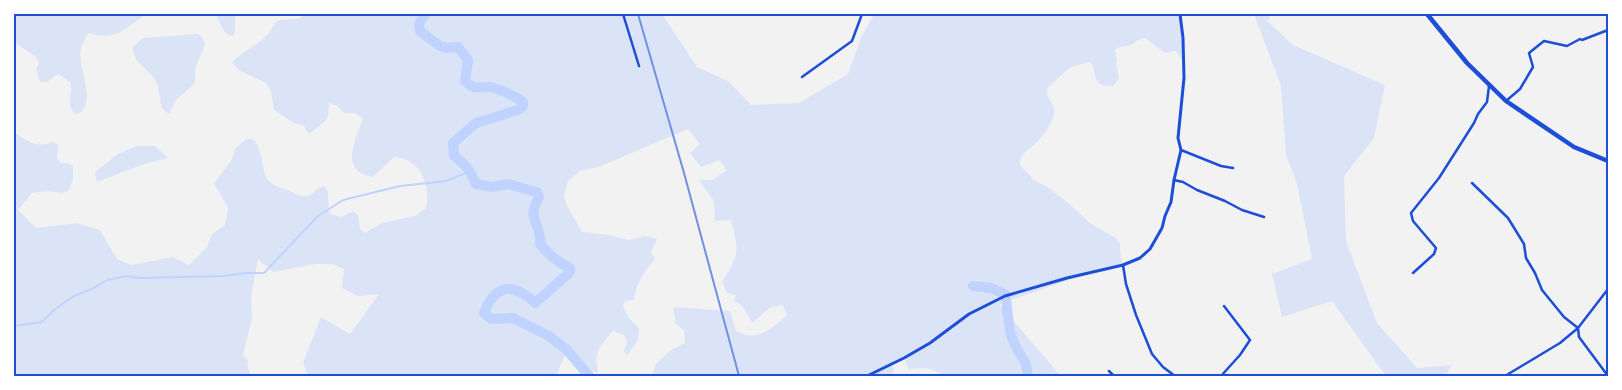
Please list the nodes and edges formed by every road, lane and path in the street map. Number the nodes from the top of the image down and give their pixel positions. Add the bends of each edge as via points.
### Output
1 (623, 14) edge
2 (862, 14) edge
3 (1180, 14) edge
4 (1427, 14) edge
5 (1608, 30) edge
6 (638, 66) dead end
7 (802, 77) dead end
8 (1489, 86) junction
9 (1506, 101) junction
10 (1181, 150) junction
11 (1608, 162) edge
12 (1233, 168) dead end
13 (1174, 180) junction
14 (1472, 183) dead end
15 (1264, 217) dead end
16 (1123, 265) junction
17 (1413, 273) dead end
18 (1608, 289) edge
19 (1224, 306) dead end
20 (1578, 328) junction
21 (1110, 370) dead end
22 (867, 376) edge
23 (1114, 376) edge
24 (1175, 376) edge
25 (1220, 376) edge
26 (1505, 376) edge
27 (1608, 376) edge

1 - 6 street
2 - 7 street via 852,41
3 - 10 street via 1184,78 1178,138
4 - 8 highway
5 - 9 street via 1567,46 1544,41 1529,53 1533,67 1520,89
8 - 9 highway
8 - 17 street via 1487,102 1439,178 1411,214 1413,221 1436,248 1434,254
9 - 11 highway via 1574,146
10 - 12 street
10 - 13 street
13 - 15 street
13 - 16 street via 1162,228 1150,249 1140,258
14 - 20 street via 1508,218 1524,244 1526,258 1542,290 1564,317
16 - 22 street via 1005,296 969,314 930,343
16 - 24 street via 1136,315 1152,354
18 - 20 street
19 - 25 street via 1250,340
20 - 26 street via 1560,343
20 - 27 street via 1580,337
21 - 23 street

